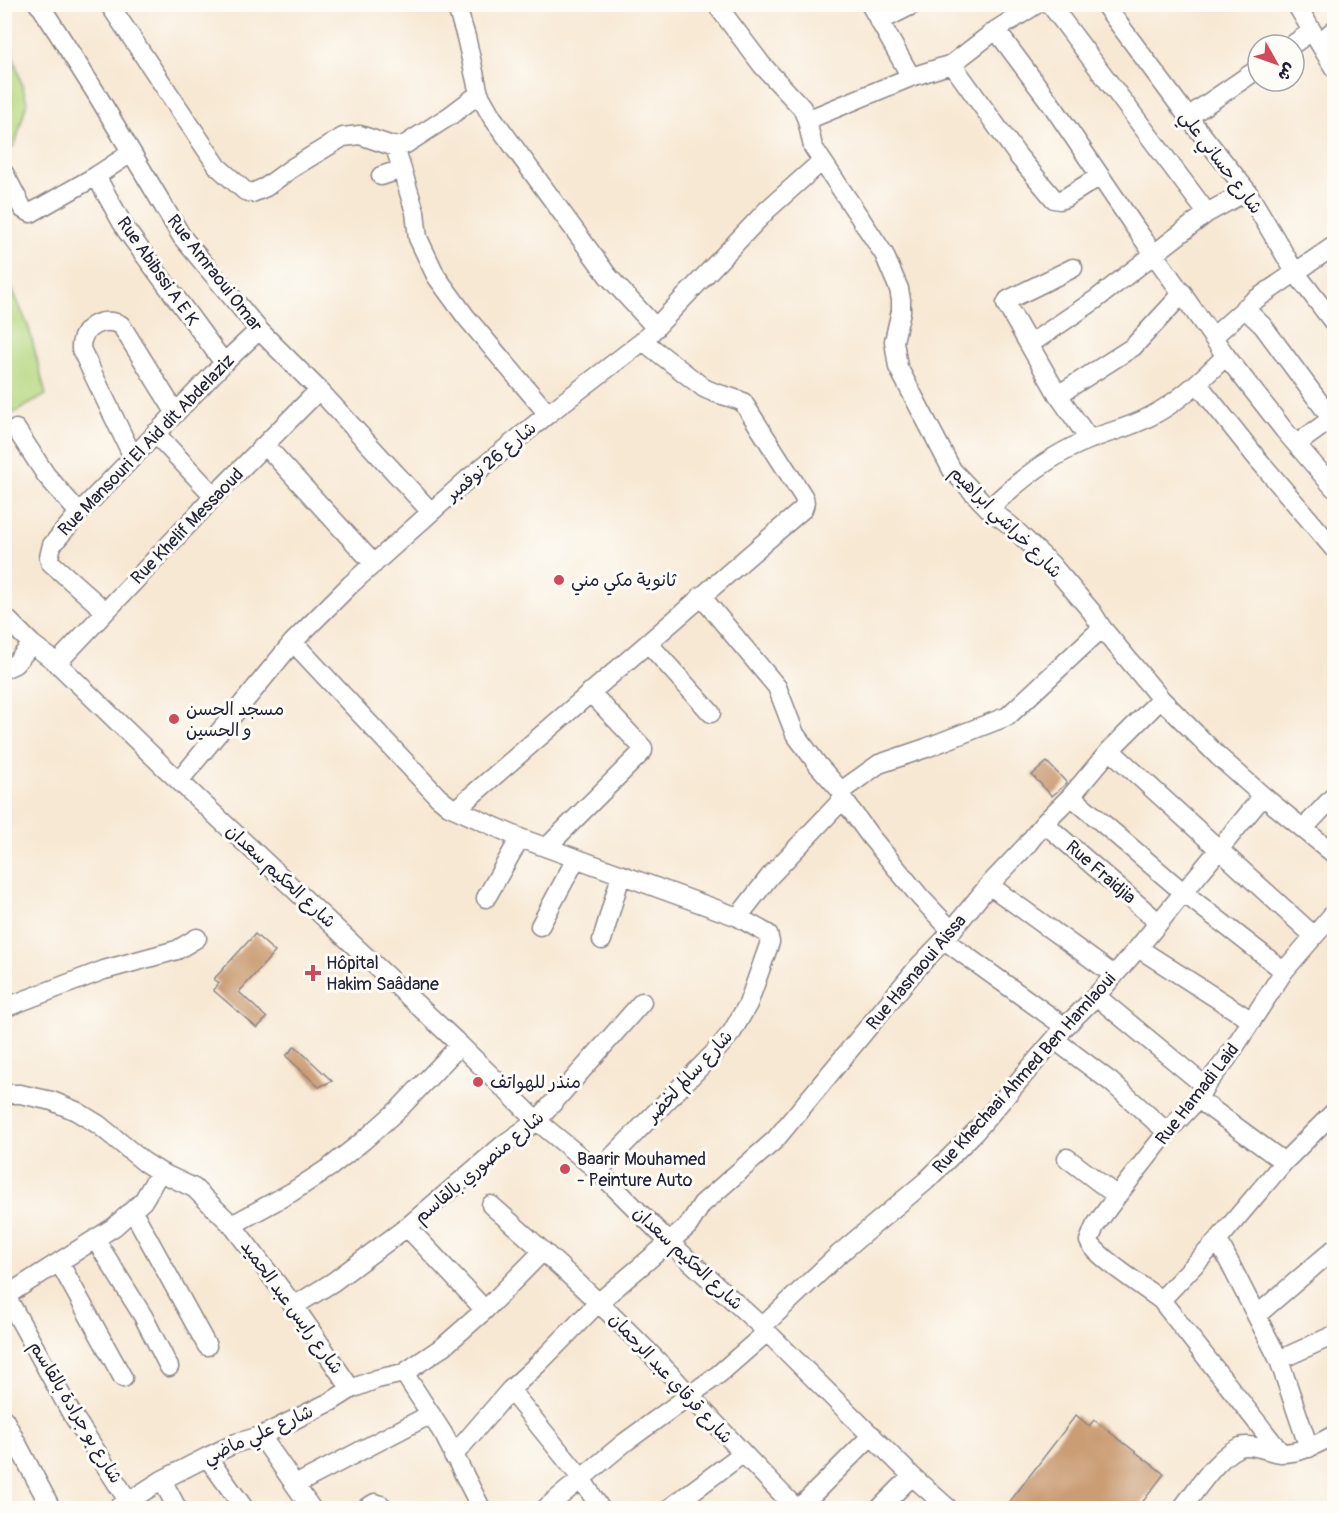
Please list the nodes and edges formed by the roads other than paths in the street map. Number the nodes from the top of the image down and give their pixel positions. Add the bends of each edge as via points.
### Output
1 (38, 4) edge
2 (110, 4) edge
3 (456, 4) edge
4 (716, 4) edge
5 (870, 4) edge
6 (914, 4) edge
7 (1037, 4) edge
8 (1050, 4) edge
9 (1104, 4) edge
10 (1296, 4) edge
11 (880, 21) junction
12 (996, 30) junction
13 (1335, 30) edge
14 (1315, 37) junction
15 (1306, 40) edge
16 (952, 64) junction
17 (1335, 68) edge
18 (911, 77) junction
19 (1246, 77) edge
20 (478, 94) junction
21 (1188, 117) junction
22 (807, 120) junction
23 (395, 147) junction
24 (131, 153) junction
25 (822, 161) junction
26 (402, 169) junction
27 (4, 173) edge
28 (96, 176) junction
29 (381, 176) dead end
30 (1100, 176) junction
31 (1247, 191) junction
32 (1207, 213) junction
33 (1335, 246) edge
34 (1155, 255) junction
35 (1073, 268) dead end
36 (1295, 272) junction
37 (1183, 293) junction
38 (1244, 308) junction
39 (1335, 323) edge
40 (259, 330) junction
41 (649, 335) junction
42 (1214, 337) junction
43 (1030, 344) junction
44 (1227, 356) junction
45 (224, 363) junction
46 (1198, 384) junction
47 (319, 390) junction
48 (1059, 395) junction
49 (176, 412) junction
50 (548, 414) junction
51 (1334, 419) edge
52 (16, 429) dead end
53 (155, 433) junction
54 (1089, 439) junction
55 (1297, 444) junction
56 (265, 445) junction
57 (133, 457) junction
58 (1335, 488) edge
59 (214, 496) junction
60 (989, 509) junction
61 (431, 512) junction
62 (79, 513) junction
63 (1335, 549) edge
64 (374, 564) junction
65 (701, 596) junction
66 (105, 611) junction
67 (4, 616) edge
68 (1102, 628) junction
69 (293, 642) junction
70 (648, 644) junction
71 (32, 645) junction
72 (57, 663) junction
73 (4, 669) edge
74 (590, 692) junction
75 (1161, 699) junction
76 (711, 713) dead end
77 (1110, 750) junction
78 (180, 781) junction
79 (842, 795) junction
80 (1263, 796) junction
81 (1335, 796) edge
82 (1057, 807) junction
83 (456, 809) junction
84 (1304, 828) junction
85 (520, 838) junction
86 (547, 848) junction
87 (1221, 849) junction
88 (1335, 854) edge
89 (576, 859) junction
90 (621, 875) junction
91 (989, 885) junction
92 (1184, 893) junction
93 (486, 898) dead end
94 (1335, 914) edge
95 (738, 917) junction
96 (1158, 922) junction
97 (540, 926) dead end
98 (948, 935) junction
99 (1314, 936) junction
100 (197, 938) dead end
101 (602, 940) dead end
102 (1138, 948) junction
103 (1284, 971) junction
104 (1114, 975) junction
105 (1096, 996) junction
106 (642, 1002) dead end
107 (4, 1008) edge
108 (1252, 1020) junction
109 (1060, 1034) junction
110 (460, 1045) junction
111 (1202, 1092) junction
112 (4, 1094) edge
113 (1331, 1118) edge
114 (537, 1121) junction
115 (1167, 1132) junction
116 (1067, 1158) dead end
117 (1284, 1162) junction
118 (598, 1171) junction
119 (160, 1172) junction
120 (1117, 1196) junction
121 (490, 1205) dead end
122 (133, 1211) junction
123 (232, 1225) junction
124 (407, 1227) junction
125 (95, 1239) junction
126 (1218, 1240) junction
127 (669, 1242) junction
128 (1335, 1249) edge
129 (543, 1251) junction
130 (59, 1262) junction
131 (5, 1294) edge
132 (1161, 1300) junction
133 (599, 1302) junction
134 (294, 1306) junction
135 (485, 1310) junction
136 (1257, 1315) junction
137 (765, 1330) junction
138 (1335, 1335) edge
139 (207, 1346) dead end
140 (1279, 1360) junction
141 (169, 1367) dead end
142 (404, 1373) junction
143 (123, 1378) dead end
144 (351, 1389) junction
145 (510, 1390) junction
146 (689, 1396) junction
147 (431, 1414) junction
148 (4, 1419) edge
149 (872, 1435) junction
150 (1335, 1435) edge
151 (261, 1436) junction
152 (1309, 1448) junction
153 (1281, 1453) junction
154 (742, 1454) junction
155 (453, 1456) junction
156 (207, 1457) junction
157 (912, 1476) junction
158 (581, 1478) junction
159 (162, 1480) junction
160 (295, 1485) junction
161 (124, 1505) edge
162 (1183, 1508) edge
163 (51, 1509) edge
164 (177, 1509) edge
165 (244, 1509) edge
166 (311, 1509) edge
167 (366, 1509) edge
168 (383, 1509) edge
169 (481, 1509) edge
170 (546, 1509) edge
171 (600, 1509) edge
172 (670, 1509) edge
173 (797, 1509) edge
174 (880, 1509) edge
175 (948, 1509) edge

1 - 24 street, Rue Amraoui Omar
2 - 23 street via 218,167 245,191 252,193 266,187 343,137 360,135
3 - 20 street
4 - 22 street, شارع خراشي ابراهيم via 762,65 797,101
5 - 11 street
6 - 11 street
7 - 12 street
8 - 32 street
9 - 21 street, شارع حساني علي
10 - 14 street
11 - 18 street
12 - 16 street
12 - 30 street
13 - 14 street
14 - 15 street
14 - 17 street
16 - 18 street
16 - 30 street via 1054,199 1065,198
18 - 22 street
19 - 21 street
20 - 23 street via 451,115
20 - 41 street
21 - 31 street, شارع حساني علي
22 - 25 street, شارع خراشي ابراهيم via 813,147
23 - 26 street
24 - 28 street
24 - 40 street, Rue Amraoui Omar via 182,237
25 - 41 street, شارع 26 نوفمبر via 767,210
25 - 60 street, شارع خراشي ابراهيم via 884,254 899,289 901,311 894,341 905,383 952,470
26 - 29 street
26 - 50 street via 418,238 436,276
27 - 28 street via 29,213
28 - 45 street, Rue Abibssi A E K via 126,230
30 - 34 street
31 - 32 street
31 - 36 street, شارع حساني علي
32 - 34 street
33 - 36 street
34 - 37 street
34 - 43 street
35 - 43 street via 1007,301
36 - 38 street
36 - 39 street, شارع حساني علي
37 - 42 street
37 - 48 street via 1133,347
38 - 42 street
38 - 51 street via 1263,326
40 - 45 street, Rue Mansouri El Aid dit Abdelaziz
40 - 47 street, Rue Amraoui Omar
41 - 50 street, شارع 26 نوفمبر
41 - 65 street via 704,388 743,402 805,501 803,509
42 - 44 street
43 - 48 street
44 - 46 street
44 - 55 street
45 - 49 street, Rue Mansouri El Aid dit Abdelaziz
46 - 54 street via 1150,417
46 - 63 street
47 - 56 street, Rue Khelif Messaoud
47 - 61 street, Rue Amraoui Omar
48 - 54 street
49 - 53 street, Rue Mansouri El Aid dit Abdelaziz
49 - 57 street via 121,325 105,320 84,333 81,349
50 - 61 street, شارع 26 نوفمبر
51 - 55 street
52 - 62 street via 46,475
53 - 57 street, Rue Mansouri El Aid dit Abdelaziz
53 - 59 street
54 - 60 street via 1024,478
55 - 58 street
56 - 59 street, Rue Khelif Messaoud
56 - 64 street
57 - 62 street, Rue Mansouri El Aid dit Abdelaziz
59 - 66 street, Rue Khelif Messaoud
60 - 68 street, شارع خراشي ابراهيم via 1051,564
61 - 64 street, شارع 26 نوفمبر
62 - 66 street, Rue Mansouri El Aid dit Abdelaziz via 52,545 49,557 54,567
64 - 69 street, شارع 26 نوفمبر
65 - 70 street
65 - 79 street via 777,687 795,734
66 - 72 street, Rue Khelif Messaoud
67 - 71 street, شارع الحكيم سعدان
68 - 75 street, شارع خراشي ابراهيم
68 - 79 street via 1008,716 879,764
69 - 78 street, شارع 26 نوفمبر
69 - 83 street via 438,797
70 - 74 street
70 - 76 street
71 - 72 street, شارع الحكيم سعدان
71 - 73 street via 15,664
72 - 78 street, شارع الحكيم سعدان
74 - 83 street
74 - 86 street via 643,751
75 - 77 street, Rue Hasnaoui Aissa
75 - 80 street, شارع خراشي ابراهيم
77 - 82 street, Rue Hasnaoui Aissa
77 - 87 street
78 - 110 street, شارع الحكيم سعدان
79 - 95 street
79 - 98 street
80 - 84 street, شارع خراشي ابراهيم
80 - 87 street, Rue Khechaai Ahmed Ben Hamlaoui
81 - 84 street
82 - 91 street, Rue Hasnaoui Aissa
82 - 92 street
82 - 96 street, Rue Fraidjia
83 - 85 street
84 - 88 street, شارع خراشي ابراهيم
85 - 86 street
85 - 93 street
86 - 89 street
87 - 92 street, Rue Khechaai Ahmed Ben Hamlaoui
87 - 99 street
89 - 90 street
89 - 97 street
90 - 95 street
90 - 101 street
91 - 98 street, Rue Hasnaoui Aissa
91 - 104 street
92 - 96 street, Rue Khechaai Ahmed Ben Hamlaoui
92 - 103 street
94 - 99 street, Rue Hamadi Laid
95 - 118 street, شارع سالم لخضر via 768,934 770,942 748,1004 713,1054
96 - 102 street, Rue Khechaai Ahmed Ben Hamlaoui
98 - 109 street
98 - 127 street, Rue Hasnaoui Aissa via 775,1140 702,1204 688,1226
99 - 103 street, Rue Hamadi Laid
100 - 107 street via 177,950 104,970
102 - 104 street, Rue Khechaai Ahmed Ben Hamlaoui
102 - 108 street
103 - 108 street, Rue Hamadi Laid
104 - 105 street, Rue Khechaai Ahmed Ben Hamlaoui
105 - 109 street, Rue Khechaai Ahmed Ben Hamlaoui
105 - 111 street
106 - 114 street, شارع منصوري بالقاسم
108 - 111 street, Rue Hamadi Laid
109 - 115 street
109 - 137 street, Rue Khechaai Ahmed Ben Hamlaoui via 975,1132 838,1255
110 - 114 street, شارع الحكيم سعدان
110 - 123 street via 363,1141 292,1192
111 - 115 street, Rue Hamadi Laid
111 - 117 street
112 - 119 street, شارع رايس عبد الحميد via 52,1101 76,1111
113 - 117 street
114 - 118 street, شارع الحكيم سعدان
114 - 124 street, شارع منصوري بالقاسم via 504,1144
115 - 120 street, Rue Hamadi Laid
116 - 120 street
117 - 126 street
118 - 127 street, شارع الحكيم سعدان
119 - 122 street
119 - 123 street, شارع رايس عبد الحميد via 194,1188
120 - 132 street, Rue Hamadi Laid via 1089,1240 1101,1255
121 - 129 street, شارع قرقاي عبد الرحمان
122 - 125 street
122 - 139 street
123 - 134 street, شارع رايس عبد الحميد
124 - 134 street, شارع منصوري بالقاسم
124 - 135 street
125 - 130 street
125 - 141 street via 143,1316
126 - 132 street
126 - 136 street
127 - 133 street, Rue Hasnaoui Aissa
127 - 137 street, شارع الحكيم سعدان
128 - 136 street
129 - 133 street, شارع قرقاي عبد الرحمان
129 - 135 street
130 - 131 street
130 - 143 street
131 - 161 street, شارع بو جرادة بالقاسم
132 - 153 street
133 - 145 street, Rue Hasnaoui Aissa
133 - 146 street, شارع قرقاي عبد الرحمان
134 - 144 street, شارع رايس عبد الحميد
135 - 142 street via 444,1346
136 - 140 street
137 - 146 street, Rue Khechaai Ahmed Ben Hamlaoui
137 - 149 street, شارع الحكيم سعدان via 859,1410
138 - 140 street
140 - 152 street
142 - 144 street, شارع علي ماضي
142 - 147 street
144 - 151 street, شارع علي ماضي
145 - 155 street, Rue Hasnaoui Aissa
145 - 158 street
146 - 154 street, شارع قرقاي عبد الرحمان
146 - 158 street, Rue Khechaai Ahmed Ben Hamlaoui
147 - 155 street
147 - 160 street
148 - 163 street
149 - 157 street, شارع الحكيم سعدان
149 - 173 street
150 - 152 street
151 - 156 street, شارع علي ماضي
151 - 160 street
152 - 153 street
153 - 162 street via 1237,1448 1221,1460
154 - 172 street
154 - 173 street, شارع قرقاي عبد الرحمان
155 - 169 street
156 - 159 street, شارع علي ماضي
156 - 165 street
157 - 174 street
157 - 175 street, شارع الحكيم سعدان
158 - 170 street, Rue Khechaai Ahmed Ben Hamlaoui
158 - 171 street
159 - 161 street, شارع علي ماضي
159 - 164 street
160 - 166 street
167 - 168 street via 375,1503

